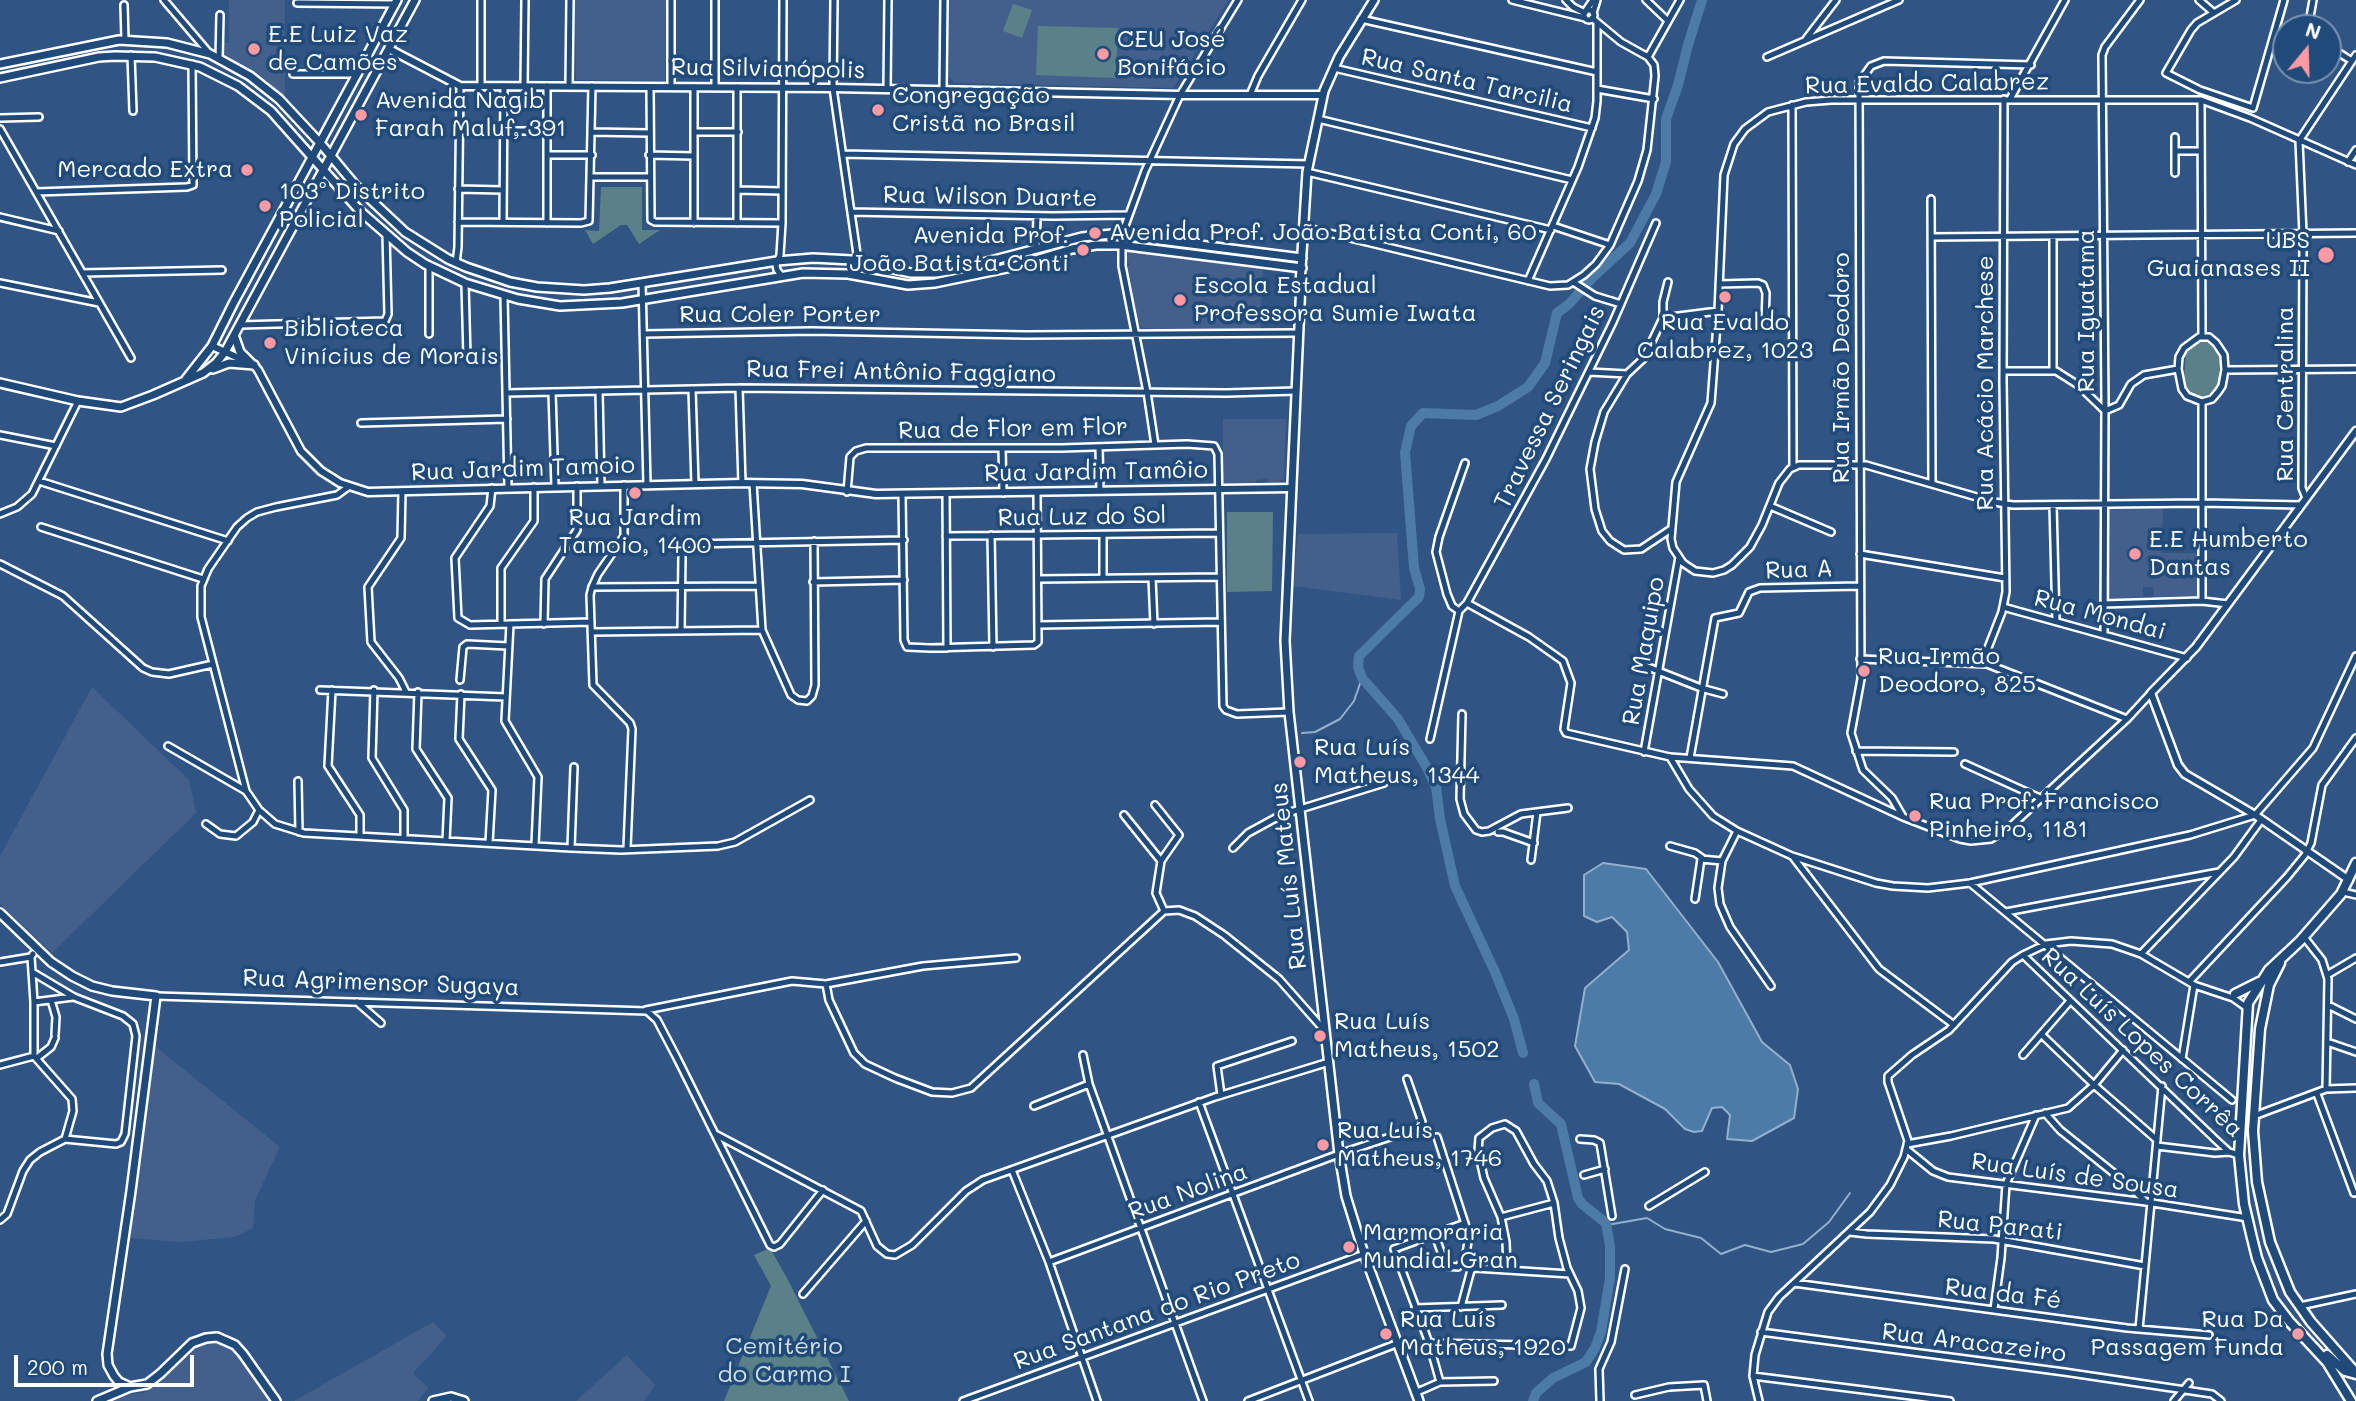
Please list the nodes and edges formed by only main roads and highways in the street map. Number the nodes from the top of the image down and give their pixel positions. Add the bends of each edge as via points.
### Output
1 (415, 0) edge
2 (1374, 0) edge
3 (396, 2) edge
4 (379, 34) junction
5 (389, 49) junction
6 (178, 54) junction
7 (0, 64) edge
8 (0, 78) edge
9 (268, 89) junction
10 (279, 99) junction
11 (261, 103) junction
12 (271, 111) junction
13 (321, 144) junction
14 (331, 155) junction
15 (313, 157) junction
16 (323, 169) junction
17 (1303, 258) junction
18 (858, 261) junction
19 (456, 263) junction
20 (1302, 268) junction
21 (850, 275) junction
22 (462, 282) junction
23 (583, 290) junction
24 (583, 306) junction
25 (234, 335) junction
26 (203, 373) junction
27 (186, 380) junction
28 (0, 383) edge
29 (2356, 863) edge
30 (0, 914) edge
31 (2281, 960) junction
32 (2262, 980) junction
33 (2232, 995) road end
34 (2251, 997) junction
35 (2262, 1015) junction
36 (2241, 1178) junction
37 (2256, 1178) junction
38 (2244, 1204) junction
39 (2265, 1223) junction
40 (2310, 1343) junction
41 (2356, 1373) edge
42 (130, 1387) junction
43 (97, 1401) edge
44 (276, 1401) edge
45 (433, 1401) edge
46 (464, 1401) edge
47 (1419, 1401) edge
48 (2351, 1401) edge

1 - 5 main road
2 - 17 main road, Rua Luís Mateus via 1323,96 1308,168
3 - 4 main road
4 - 5 main road
4 - 13 main road
5 - 14 main road
6 - 7 main road via 150,41 125,40
6 - 8 main road via 99,57
6 - 9 main road via 211,54
6 - 11 main road
9 - 10 main road
9 - 11 main road via 268,97
10 - 12 main road via 271,103
10 - 13 main road
11 - 12 main road
12 - 15 main road
13 - 14 main road
13 - 15 main road
14 - 16 main road
14 - 19 main road via 405,232
15 - 16 main road
15 - 27 main road via 212,346
16 - 22 main road via 386,234
16 - 25 main road
17 - 18 main road via 1122,234 1082,237 960,269 919,274
17 - 20 main road, Rua Luís Mateus
18 - 21 main road
18 - 23 main road via 781,258
19 - 22 main road via 455,272
19 - 23 main road via 510,282
20 - 21 main road via 1120,245 1079,247 935,283 908,285
20 - 47 main road, Rua Luís Mateus via 1284,641 1289,712 1346,1196
21 - 24 main road via 784,275
22 - 24 main road via 504,296
23 - 24 main road
25 - 26 main road via 225,352
25 - 26 main road via 240,352 254,365 229,363
26 - 27 main road
27 - 28 main road via 129,405 110,407
29 - 31 main road via 2343,892
30 - 42 main road, Rua Agrimensor Sugaya via 34,953 61,970 92,986 156,996 107,1354 114,1376
31 - 32 main road
31 - 35 main road
32 - 33 main road
32 - 34 main road
34 - 35 main road
34 - 36 main road
35 - 37 main road via 2254,1116
36 - 37 main road via 2251,1183
36 - 38 main road
37 - 39 main road
38 - 39 main road via 2255,1204
38 - 40 main road via 2273,1300
39 - 41 main road via 2290,1292
40 - 41 main road via 2339,1367
40 - 48 main road
42 - 43 main road
42 - 44 main road via 154,1380 192,1343 217,1337 235,1345
45 - 46 main road via 451,1397

